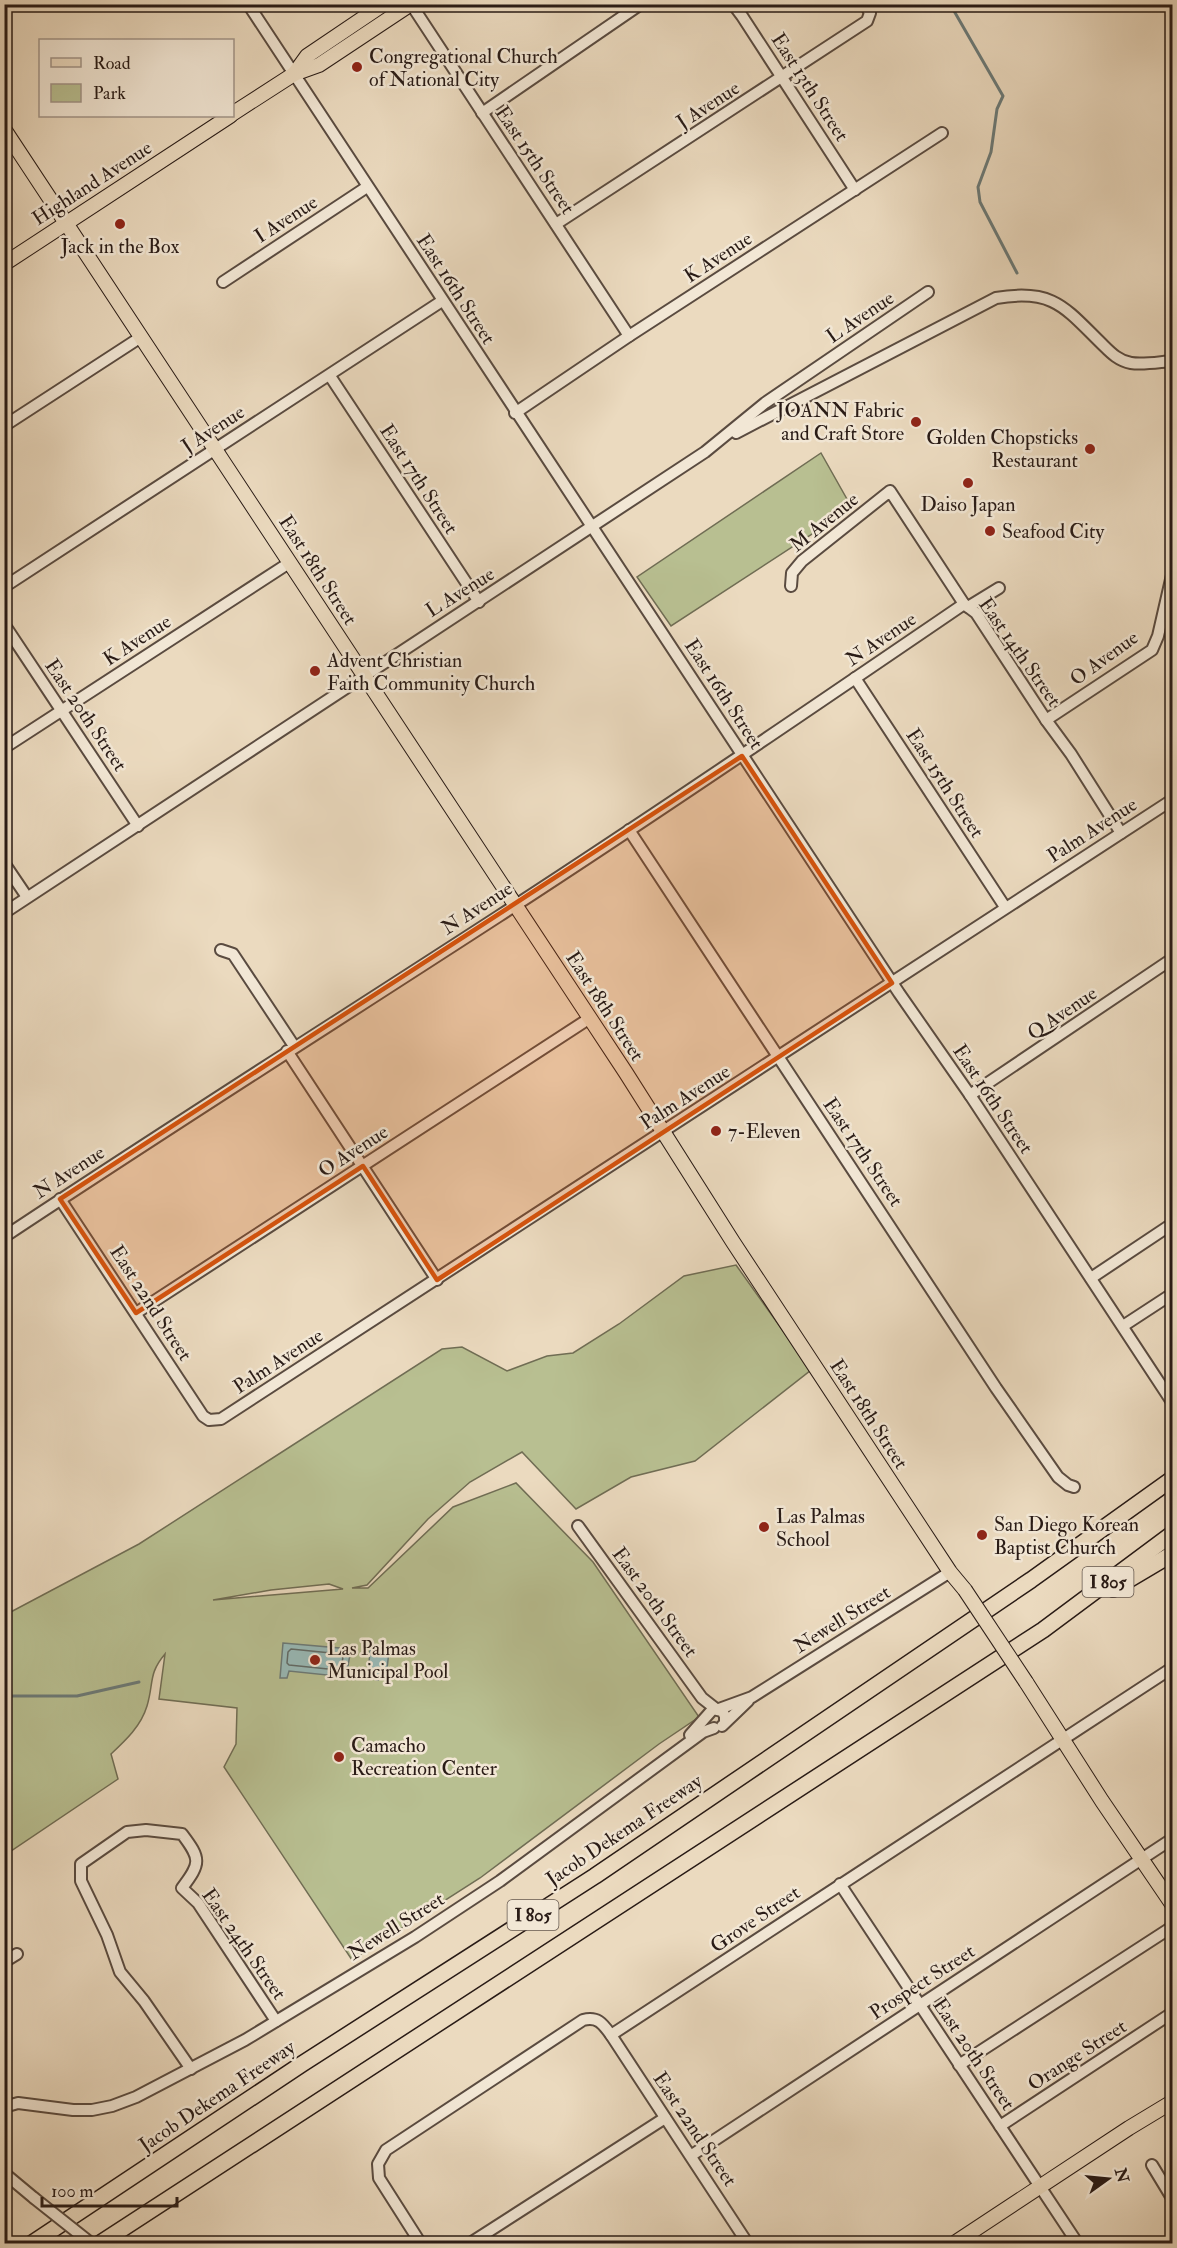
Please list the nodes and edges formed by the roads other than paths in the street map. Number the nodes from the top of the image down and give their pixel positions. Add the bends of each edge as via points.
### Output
1 (248, 4) edge
2 (384, 4) edge
3 (641, 4) edge
4 (733, 4) edge
5 (411, 5) edge
6 (867, 7) edge
7 (294, 74) junction
8 (783, 78) junction
9 (234, 113) edge
10 (482, 113) junction
11 (228, 117) edge
12 (4, 129) edge
13 (942, 133) dead end
14 (368, 187) junction
15 (855, 190) junction
16 (66, 223) junction
17 (556, 224) junction
18 (4, 264) edge
19 (223, 282) dead end
20 (928, 292) dead end
21 (442, 301) junction
22 (630, 336) junction
23 (141, 337) junction
24 (1173, 361) edge
25 (330, 376) junction
26 (515, 413) junction
27 (4, 426) edge
28 (215, 448) junction
29 (705, 452) junction
30 (891, 491) joint
31 (591, 528) junction
32 (290, 563) junction
33 (1173, 575) edge
34 (791, 586) dead end
35 (4, 587) edge
36 (999, 588) dead end
37 (478, 602) junction
38 (966, 606) junction
39 (4, 624) edge
40 (364, 676) junction
41 (855, 678) junction
42 (62, 710) junction
43 (1046, 720) junction
44 (4, 748) edge
45 (742, 756) junction
46 (1173, 800) edge
47 (138, 826) junction
48 (630, 830) junction
49 (1121, 833) junction
50 (4, 863) edge
51 (27, 897) junction
52 (514, 906) junction
53 (1005, 907) junction
54 (4, 913) edge
55 (221, 950) dead end
56 (1173, 959) edge
57 (892, 983) junction
58 (590, 1018) junction
59 (291, 1048) junction
60 (778, 1058) junction
61 (970, 1095) junction
62 (664, 1132) junction
63 (363, 1166) junction
64 (60, 1199) junction
65 (1173, 1224) edge
66 (5, 1235) edge
67 (1090, 1278) junction
68 (437, 1280) junction
69 (1173, 1294) edge
70 (136, 1313) junction
71 (1123, 1326) junction
72 (1173, 1402) edge
73 (216, 1421) joint
74 (1173, 1466) edge
75 (1173, 1479) edge
76 (1074, 1487) dead end
77 (578, 1526) dead end
78 (1173, 1534) edge
79 (1173, 1554) edge
80 (950, 1572) junction
81 (1031, 1580) junction
82 (1043, 1630) junction
83 (1173, 1668) edge
84 (752, 1697) junction
85 (712, 1713) junction
86 (725, 1722) junction
87 (714, 1728) junction
88 (1062, 1740) junction
89 (681, 1747) junction
90 (1173, 1839) edge
91 (1142, 1858) junction
92 (840, 1884) junction
93 (1173, 1904) edge
94 (1173, 1927) edge
95 (17, 1953) dead end
96 (4, 1962) edge
97 (919, 2005) junction
98 (1173, 2013) edge
99 (276, 2021) junction
100 (611, 2035) junction
101 (959, 2065) junction
102 (191, 2069) junction
103 (1173, 2102) edge
104 (4, 2107) edge
105 (664, 2118) junction
106 (1000, 2126) junction
107 (692, 2156) junction
108 (1152, 2165) dead end
109 (4, 2173) edge
110 (1041, 2186) junction
111 (1173, 2198) edge
112 (31, 2244) edge
113 (92, 2244) edge
114 (99, 2244) edge
115 (421, 2244) edge
116 (470, 2244) edge
117 (748, 2244) edge
118 (953, 2244) edge
119 (1078, 2244) edge

1 - 7 street, East 16th Street
2 - 7 main road, Highland Avenue via 307,56
3 - 10 street
4 - 8 street, East 13th Street
5 - 7 main road, Highland Avenue via 319,65
5 - 10 street, East 15th Street
6 - 8 street, J Avenue via 867,21
7 - 9 main road, Highland Avenue
7 - 14 street, East 16th Street
8 - 15 street, East 13th Street
8 - 17 street, J Avenue
10 - 17 street, East 15th Street
11 - 16 main road, Highland Avenue
12 - 16 main road, East 18th Street
13 - 15 street, K Avenue
14 - 19 street, I Avenue
14 - 21 street, East 16th Street
15 - 22 street, K Avenue
16 - 18 main road, Highland Avenue
16 - 23 main road, East 18th Street
17 - 22 street, East 15th Street
20 - 29 street, L Avenue via 765,403
21 - 25 street, J Avenue
21 - 26 street, East 16th Street
22 - 26 street, K Avenue
23 - 27 street
23 - 28 main road, East 18th Street
24 - 29 street via 1131,363 1115,357 1074,315 1043,297 1021,294 996,298
25 - 28 street, J Avenue
25 - 37 street, East 17th Street
26 - 31 street, East 16th Street
28 - 32 main road, East 18th Street
28 - 35 street, J Avenue
29 - 31 street, L Avenue
30 - 34 street, M Avenue via 802,561 792,573
30 - 38 street, East 14th Street
31 - 37 street, L Avenue
31 - 45 street, East 16th Street
32 - 40 main road, East 18th Street
32 - 42 street, K Avenue
33 - 43 street, O Avenue via 1152,650
36 - 38 street, N Avenue
37 - 40 street, L Avenue
38 - 41 street, N Avenue
38 - 43 street, East 14th Street via 976,613
39 - 42 street, East 20th Street
40 - 47 street, L Avenue
40 - 52 main road, East 18th Street
41 - 45 street, N Avenue
41 - 53 street, East 15th Street
42 - 44 street, K Avenue
42 - 47 street, East 20th Street
43 - 49 street, East 14th Street
45 - 48 street, N Avenue
45 - 57 street, East 16th Street
46 - 49 street, Palm Avenue
47 - 51 street, L Avenue
48 - 52 street, N Avenue
48 - 60 street, East 17th Street
49 - 53 street, Palm Avenue
50 - 51 street
51 - 54 street, L Avenue
52 - 58 main road, East 18th Street
52 - 59 street, N Avenue
53 - 57 street, Palm Avenue
55 - 59 street via 233,954
56 - 61 street, Q Avenue
57 - 60 street, Palm Avenue
57 - 61 street, East 16th Street
58 - 62 main road, East 18th Street
58 - 63 street, O Avenue
59 - 63 street
59 - 64 street, N Avenue
60 - 62 street, Palm Avenue
60 - 76 street, East 17th Street via 1002,1396 1058,1477
61 - 67 street, East 16th Street
62 - 68 street, Palm Avenue
62 - 80 main road, East 18th Street
63 - 68 street
63 - 70 street, O Avenue
64 - 66 street, N Avenue
64 - 70 street, East 22nd Street
65 - 67 street
67 - 71 street, East 16th Street
68 - 73 street, Palm Avenue
69 - 71 street
70 - 73 street, East 22nd Street via 203,1416
71 - 72 street, East 16th Street
74 - 81 highway
75 - 81 highway, Jacob Dekema Freeway / I 805
77 - 85 street, East 20th Street
78 - 82 highway, I 805
79 - 82 highway
80 - 84 street, Newell Street
80 - 88 main road, East 18th Street, bridge
81 - 112 highway, Jacob Dekema Freeway / I 805 via 594,1876
82 - 114 highway, I 805
83 - 88 street, Grove Street
84 - 85 street, Newell Street
84 - 86 street, Newell Street
85 - 86 street via 724,1713
85 - 87 street via 709,1725
85 - 89 street, Newell Street
86 - 87 street, Newell Street
87 - 89 street, Newell Street
88 - 91 main road, East 18th Street
88 - 92 street, Grove Street
89 - 99 street, Newell Street via 500,1881
90 - 91 street, Prospect Street
91 - 93 main road, East 18th Street
91 - 97 street, Prospect Street
92 - 97 street, East 20th Street
92 - 100 street, Grove Street
94 - 101 street
95 - 96 street
97 - 101 street, East 20th Street
97 - 107 street, Prospect Street
98 - 106 street, Orange Street
99 - 102 street, Newell Street
99 - 102 street, East 24th Street via 198,1903 182,1888 197,1862 193,1848 182,1834 127,1832 81,1864 81,1881 120,1972
100 - 105 street, East 22nd Street
100 - 115 street via 600,2021 583,2019 386,2150 378,2164 379,2178
101 - 106 street, East 20th Street
102 - 104 street, Newell Street via 112,2106 73,2110 18,2103
103 - 110 main road
105 - 107 street, East 22nd Street
105 - 116 street
106 - 110 street, East 20th Street
107 - 117 street, East 22nd Street
108 - 111 street
109 - 113 street, bridge
110 - 118 main road
110 - 119 street, East 20th Street

